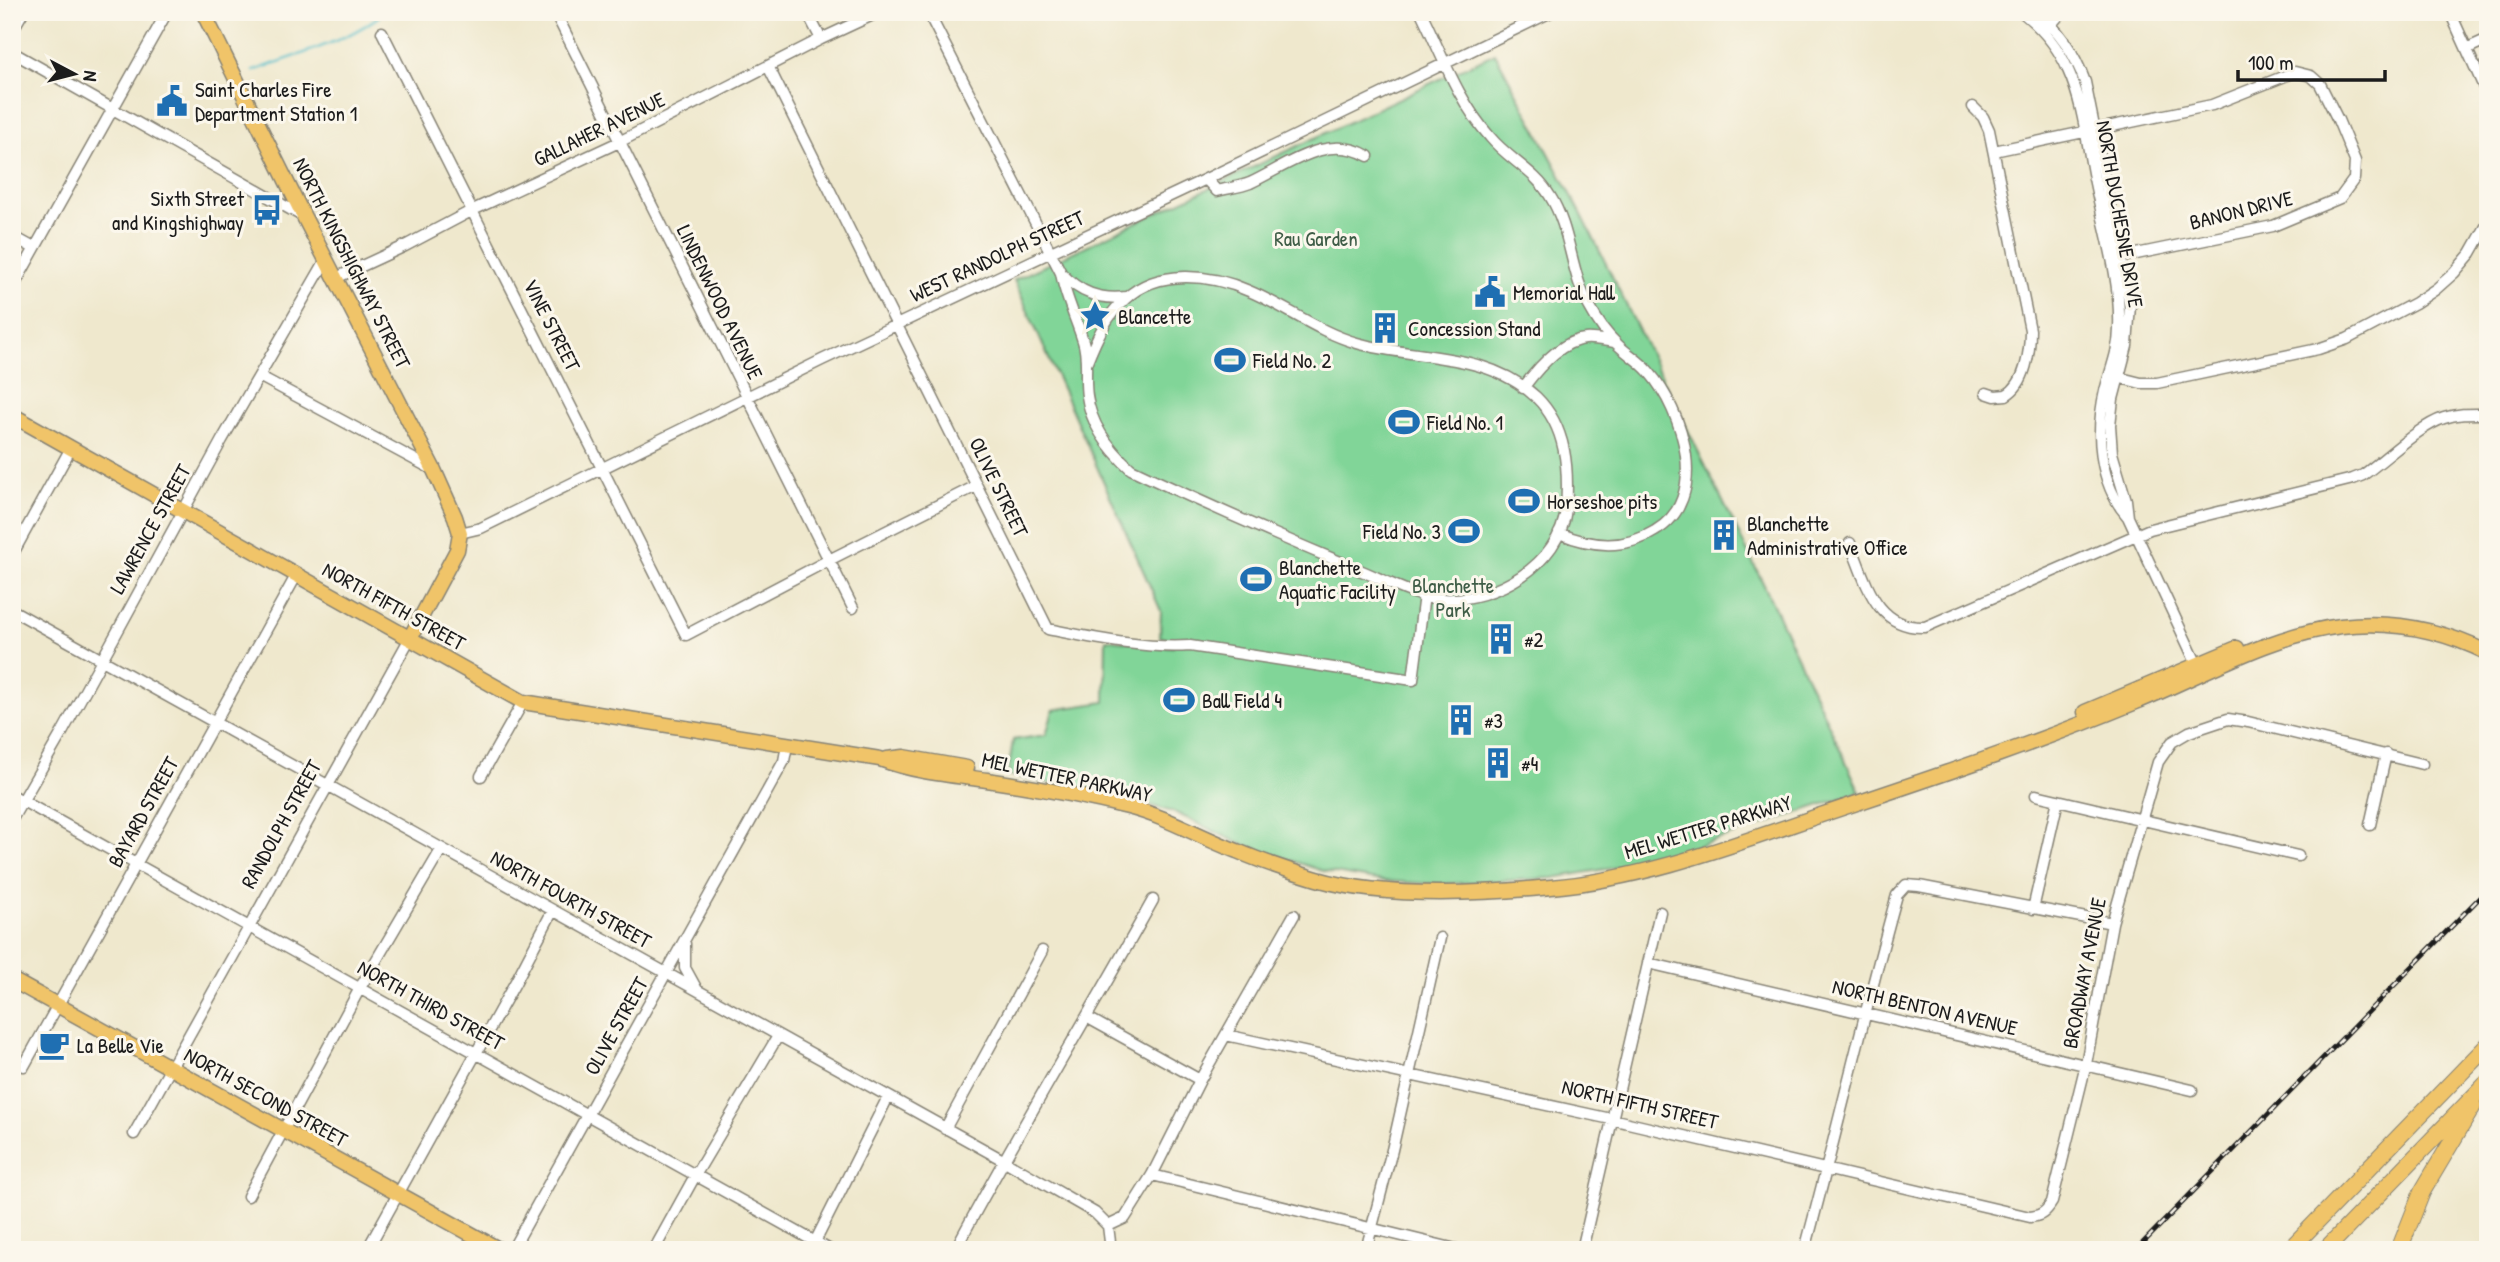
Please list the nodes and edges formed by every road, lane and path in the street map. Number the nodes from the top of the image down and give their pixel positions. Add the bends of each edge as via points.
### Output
1 (23, 12) edge
2 (167, 12) edge
3 (204, 12) edge
4 (555, 12) edge
5 (807, 12) edge
6 (879, 12) edge
7 (928, 12) edge
8 (1421, 12) edge
9 (1551, 12) edge
10 (2022, 12) edge
11 (2036, 12) edge
12 (2062, 12) edge
13 (2450, 12) edge
14 (2047, 28) junction
15 (12, 31) edge
16 (382, 32) dead end
17 (821, 39) junction
18 (2488, 39) edge
19 (2468, 48) junction
20 (12, 52) edge
21 (1446, 62) junction
22 (768, 66) junction
23 (2488, 96) edge
24 (1973, 107) dead end
25 (114, 108) junction
26 (2091, 132) junction
27 (619, 142) junction
28 (1994, 151) junction
29 (1368, 156) dead end
30 (1206, 179) junction
31 (473, 210) junction
32 (304, 217) junction
33 (2488, 223) edge
34 (12, 236) edge
35 (34, 248) junction
36 (1051, 251) junction
37 (2116, 258) junction
38 (326, 260) junction
39 (1061, 273) junction
40 (335, 278) junction
41 (12, 289) edge
42 (1126, 297) junction
43 (898, 324) junction
44 (1614, 342) junction
45 (1087, 362) junction
46 (259, 376) junction
47 (2114, 376) junction
48 (1524, 388) junction
49 (1986, 393) dead end
50 (747, 399) junction
51 (2488, 414) edge
52 (12, 415) edge
53 (71, 448) junction
54 (602, 468) junction
55 (434, 470) junction
56 (976, 486) junction
57 (183, 510) junction
58 (460, 533) junction
59 (1559, 533) junction
60 (2136, 534) junction
61 (1850, 543) dead end
62 (12, 555) edge
63 (829, 559) junction
64 (296, 576) junction
65 (1424, 595) junction
66 (853, 608) dead end
67 (12, 610) edge
68 (410, 638) junction
69 (2488, 643) edge
70 (2488, 653) edge
71 (101, 659) junction
72 (2199, 669) junction
73 (523, 702) junction
74 (214, 723) junction
75 (787, 745) junction
76 (2386, 754) junction
77 (2422, 764) dead end
78 (481, 776) dead end
79 (327, 785) junction
80 (2036, 795) dead end
81 (17, 798) edge
82 (2058, 800) junction
83 (12, 819) edge
84 (2140, 819) junction
85 (2370, 825) dead end
86 (441, 850) junction
87 (2298, 856) dead end
88 (136, 864) junction
89 (1153, 900) dead end
90 (2033, 909) junction
91 (552, 912) junction
92 (1660, 912) dead end
93 (1294, 915) dead end
94 (2112, 923) junction
95 (249, 926) junction
96 (686, 938) junction
97 (1440, 938) dead end
98 (1042, 951) dead end
99 (1648, 963) junction
100 (667, 974) junction
101 (12, 980) edge
102 (360, 988) junction
103 (697, 991) junction
104 (58, 1005) junction
105 (1864, 1013) junction
106 (1088, 1017) junction
107 (1226, 1035) junction
108 (778, 1036) junction
109 (2488, 1045) edge
110 (477, 1054) junction
111 (2086, 1064) junction
112 (24, 1066) dead end
113 (172, 1068) junction
114 (1408, 1073) junction
115 (1200, 1080) junction
116 (2487, 1083) edge
117 (2192, 1090) dead end
118 (888, 1097) junction
119 (589, 1115) junction
120 (1611, 1119) junction
121 (946, 1129) junction
122 (284, 1130) junction
123 (134, 1134) dead end
124 (1003, 1160) junction
125 (1827, 1169) junction
126 (696, 1174) junction
127 (1152, 1175) junction
128 (397, 1195) junction
129 (248, 1196) dead end
130 (2042, 1214) joint
131 (1108, 1226) junction
132 (1372, 1228) junction
133 (2309, 1229) junction
134 (814, 1246) edge
135 (368, 1250) edge
136 (500, 1250) edge
137 (512, 1250) edge
138 (654, 1250) edge
139 (830, 1250) edge
140 (955, 1250) edge
141 (1111, 1250) edge
142 (1366, 1250) edge
143 (1460, 1250) edge
144 (1582, 1250) edge
145 (1805, 1250) edge
146 (2273, 1250) edge
147 (2288, 1250) edge
148 (2325, 1250) edge
149 (2399, 1250) edge

1 - 15 street
2 - 25 street
3 - 32 main road, NORTH KINGSHIGHWAY STREET
4 - 27 street, LINDENWOOD AVENUE
5 - 17 street
6 - 17 street, GALLAHER AVENUE
7 - 36 street
8 - 21 street
9 - 21 street, WEST RANDOLPH STREET
10 - 14 street, NORTH DUCHESNE DRIVE
11 - 14 street, NORTH DUCHESNE DRIVE
12 - 14 street
13 - 19 street
14 - 26 street, NORTH DUCHESNE DRIVE via 2073,80
16 - 31 street, VINE STREET
17 - 22 street, GALLAHER AVENUE
18 - 19 street
19 - 23 street
20 - 25 street
21 - 30 street, WEST RANDOLPH STREET
21 - 44 street via 1468,110 1551,197 1588,305
22 - 27 street, GALLAHER AVENUE
22 - 43 street, OLIVE STREET
24 - 28 street via 1983,117
25 - 32 street
25 - 35 street
26 - 28 street
26 - 37 street, NORTH DUCHESNE DRIVE
26 - 37 street, BANON DRIVE via 2212,105 2301,73 2315,79 2324,91 2355,161 2354,179 2340,198 2287,222
27 - 31 street, GALLAHER AVENUE
27 - 50 street, LINDENWOOD AVENUE
28 - 49 street via 2030,342 2012,392 2006,396
29 - 30 street via 1356,149 1317,149 1246,185 1217,191
30 - 36 street, WEST RANDOLPH STREET
31 - 40 street, GALLAHER AVENUE
31 - 54 street, VINE STREET
32 - 38 main road, NORTH KINGSHIGHWAY STREET
33 - 47 street via 2471,253 2436,289 2337,344 2157,383
34 - 35 street
35 - 41 street
36 - 39 street
36 - 43 street, WEST RANDOLPH STREET
37 - 47 street, NORTH DUCHESNE DRIVE via 2119,329
38 - 40 main road, NORTH KINGSHIGHWAY STREET
38 - 46 street, LAWRENCE STREET
39 - 42 street via 1072,285 1106,299
39 - 45 street
40 - 55 main road, NORTH KINGSHIGHWAY STREET
42 - 45 street via 1097,337
42 - 48 street via 1170,277 1221,281 1334,335 1478,365
43 - 50 street, WEST RANDOLPH STREET
43 - 56 street, OLIVE STREET
44 - 48 street via 1576,341 1547,361
44 - 59 street via 1648,370 1663,391 1679,430 1687,484 1681,507 1663,527 1620,545 1596,545
45 - 65 street via 1087,396 1095,424 1112,452 1131,469 1282,538
46 - 55 street
46 - 57 street, LAWRENCE STREET
47 - 60 street, NORTH DUCHESNE DRIVE via 2102,405 2101,450 2114,498
48 - 59 street via 1555,423 1565,449 1568,483
50 - 54 street, WEST RANDOLPH STREET
50 - 63 street, LINDENWOOD AVENUE
51 - 60 street via 2441,418 2363,475 2342,483 2182,519
52 - 53 main road, NORTH FIFTH STREET
53 - 57 main road, NORTH FIFTH STREET
53 - 62 street
54 - 58 street, WEST RANDOLPH STREET via 481,528
54 - 63 street, VINE STREET via 686,635
55 - 58 main road, NORTH KINGSHIGHWAY STREET
56 - 63 street
56 - 65 street, OLIVE STREET via 1048,629 1413,680
57 - 64 main road, NORTH FIFTH STREET
57 - 71 street, LAWRENCE STREET
58 - 68 main road, RANDOLPH STREET via 453,561
59 - 65 street via 1532,568 1490,594 1441,599
60 - 61 street via 1942,621 1918,627 1903,625 1883,612
60 - 72 street, NORTH DUCHESNE DRIVE
63 - 66 street, LINDENWOOD AVENUE
64 - 68 main road, NORTH FIFTH STREET
64 - 74 street, BAYARD STREET
67 - 71 street, NORTH FOURTH STREET
68 - 73 main road, NORTH FIFTH STREET
68 - 79 street, RANDOLPH STREET
69 - 72 main road, MEL WETTER PARKWAY via 2432,622 2396,616 2341,617 2293,626
70 - 72 main road, MEL WETTER PARKWAY via 2418,629 2342,626 2295,635
71 - 74 street, NORTH FOURTH STREET
71 - 81 street, LAWRENCE STREET via 63,731
72 - 75 main road, MEL WETTER PARKWAY via 1773,822 1653,860 1553,878 1440,884 1322,871 1239,843 1176,813 904,757 880,759
73 - 75 main road, NORTH FIFTH STREET
73 - 78 street
74 - 79 street, NORTH FOURTH STREET
74 - 88 street, BAYARD STREET
75 - 96 street, OLIVE STREET via 785,761
76 - 77 street
76 - 84 street, BROADWAY AVENUE via 2228,719 2172,742 2158,762
76 - 85 street
79 - 86 street, NORTH FOURTH STREET
79 - 95 street, RANDOLPH STREET
80 - 82 street
81 - 83 street, LAWRENCE STREET
81 - 88 street, NORTH THIRD STREET
82 - 84 street
82 - 90 street
84 - 87 street
84 - 94 street, BROADWAY AVENUE
86 - 91 street, NORTH FOURTH STREET
86 - 102 street
88 - 95 street, NORTH THIRD STREET
88 - 104 street, BAYARD STREET
89 - 106 street
90 - 94 street
90 - 105 street via 1906,885 1897,895
91 - 100 street, NORTH FOURTH STREET
91 - 110 street
92 - 99 street
93 - 107 street
94 - 111 street, BROADWAY AVENUE
95 - 102 street, NORTH THIRD STREET
95 - 113 street, RANDOLPH STREET
96 - 100 street, OLIVE STREET
96 - 103 street via 685,968
97 - 114 street
98 - 121 street
99 - 105 street, NORTH BENTON AVENUE
99 - 120 street
100 - 103 street, NORTH FOURTH STREET
100 - 119 street, OLIVE STREET
101 - 104 main road, NORTH SECOND STREET
102 - 110 street, NORTH THIRD STREET
102 - 122 street
103 - 108 street, NORTH FOURTH STREET
104 - 112 street, BAYARD STREET
104 - 113 main road, NORTH SECOND STREET
105 - 111 street, NORTH BENTON AVENUE
105 - 125 street
106 - 115 street
106 - 124 street
107 - 114 street, NORTH FIFTH STREET
107 - 115 street
108 - 118 street, NORTH FOURTH STREET
108 - 126 street
109 - 133 highway
110 - 119 street, NORTH THIRD STREET
110 - 128 street
111 - 117 street, NORTH BENTON AVENUE
111 - 130 street, BROADWAY AVENUE via 2052,1202
113 - 122 main road, NORTH SECOND STREET
113 - 123 street, RANDOLPH STREET
114 - 120 street, NORTH FIFTH STREET
114 - 132 street
115 - 127 street
116 - 148 highway
116 - 149 highway via 2427,1183
118 - 121 street, NORTH FOURTH STREET
118 - 134 street
119 - 126 street, NORTH THIRD STREET
119 - 137 street, OLIVE STREET
120 - 125 street, NORTH FIFTH STREET
120 - 144 street
121 - 124 street, NORTH FOURTH STREET
122 - 128 main road, NORTH SECOND STREET
122 - 129 street
124 - 131 street, NORTH FOURTH STREET via 1096,1213
124 - 140 street
125 - 130 street, NORTH FIFTH STREET via 2030,1217
125 - 145 street
126 - 134 street, NORTH THIRD STREET
126 - 138 street
127 - 131 street via 1125,1218
127 - 132 street
128 - 135 street
128 - 136 main road, NORTH SECOND STREET
131 - 141 street
132 - 142 street
132 - 143 street
133 - 146 highway
133 - 147 highway
134 - 139 street, NORTH THIRD STREET

